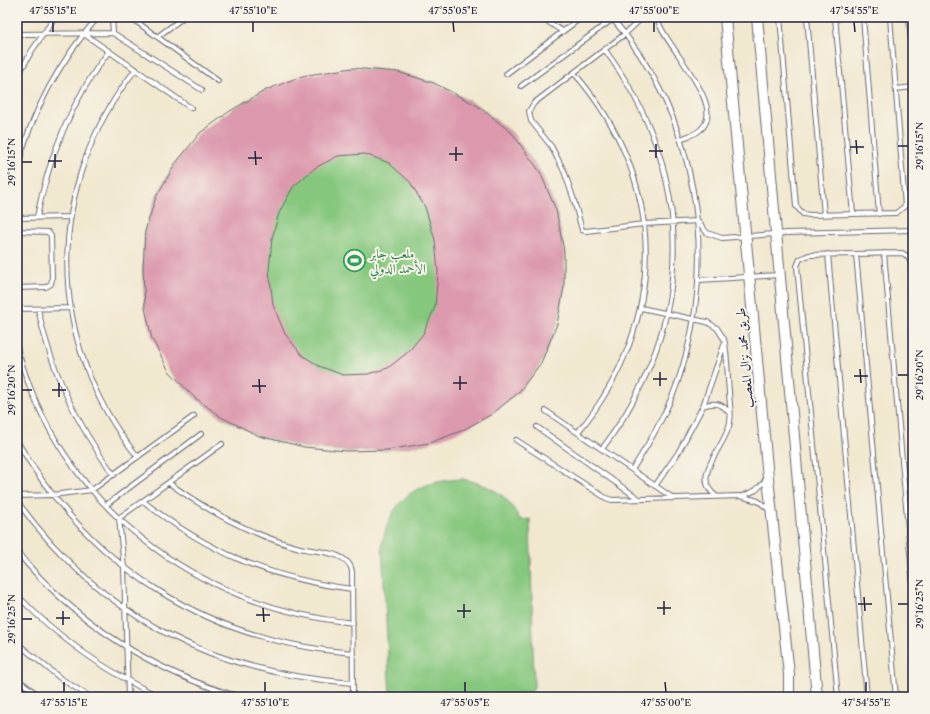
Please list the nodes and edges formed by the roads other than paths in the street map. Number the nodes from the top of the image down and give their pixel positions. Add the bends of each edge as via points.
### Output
1 (55, 17) edge
2 (98, 17) edge
3 (112, 17) edge
4 (184, 17) edge
5 (541, 17) edge
6 (582, 17) edge
7 (643, 17) edge
8 (657, 17) edge
9 (725, 17) edge
10 (757, 17) edge
11 (780, 17) edge
12 (807, 17) edge
13 (835, 17) edge
14 (862, 17) edge
15 (890, 17) edge
16 (909, 17) edge
17 (134, 18) edge
18 (612, 18) edge
19 (562, 32) junction
20 (84, 33) junction
21 (113, 33) junction
22 (17, 34) edge
23 (42, 34) junction
24 (625, 34) junction
25 (157, 37) junction
26 (605, 50) junction
27 (109, 51) junction
28 (913, 67) edge
29 (136, 69) junction
30 (574, 73) junction
31 (506, 74) dead end
32 (17, 78) edge
33 (218, 81) dead end
34 (521, 86) dead end
35 (896, 88) junction
36 (913, 88) edge
37 (202, 90) dead end
38 (191, 108) dead end
39 (680, 138) junction
40 (17, 169) edge
41 (852, 214) junction
42 (879, 214) junction
43 (824, 215) junction
44 (37, 217) junction
45 (70, 217) junction
46 (17, 218) edge
47 (698, 221) junction
48 (673, 222) junction
49 (644, 224) junction
50 (913, 230) edge
51 (17, 231) edge
52 (777, 234) junction
53 (747, 236) junction
54 (884, 253) junction
55 (828, 254) junction
56 (856, 254) junction
57 (779, 275) junction
58 (750, 278) junction
59 (699, 280) junction
60 (913, 285) edge
61 (17, 288) edge
62 (70, 308) junction
63 (640, 308) junction
64 (17, 309) edge
65 (38, 309) junction
66 (667, 313) junction
67 (695, 319) junction
68 (725, 343) junction
69 (17, 347) edge
70 (703, 406) junction
71 (546, 410) dead end
72 (731, 415) junction
73 (194, 416) dead end
74 (536, 427) dead end
75 (578, 432) junction
76 (201, 434) dead end
77 (516, 440) dead end
78 (17, 441) edge
79 (222, 444) dead end
80 (602, 449) junction
81 (138, 457) junction
82 (632, 470) junction
83 (114, 475) junction
84 (768, 478) junction
85 (169, 483) junction
86 (655, 486) junction
87 (92, 490) junction
88 (52, 495) junction
89 (17, 496) edge
90 (740, 496) junction
91 (717, 497) junction
92 (674, 498) junction
93 (640, 499) junction
94 (17, 501) edge
95 (143, 501) junction
96 (106, 505) junction
97 (772, 512) junction
98 (119, 518) junction
99 (17, 552) edge
100 (124, 568) junction
101 (913, 587) edge
102 (352, 589) junction
103 (17, 595) edge
104 (125, 609) junction
105 (353, 623) junction
106 (17, 643) edge
107 (126, 647) junction
108 (353, 653) junction
109 (17, 679) edge
110 (127, 680) junction
111 (353, 683) junction
112 (41, 697) edge
113 (90, 697) edge
114 (128, 697) edge
115 (160, 697) edge
116 (240, 697) edge
117 (353, 697) edge
118 (788, 697) edge
119 (816, 697) edge
120 (838, 697) edge
121 (867, 697) edge
122 (896, 697) edge

1 - 23 lane
2 - 20 lane
3 - 21 lane
4 - 25 lane
5 - 19 lane
6 - 19 lane
7 - 24 lane
8 - 39 lane via 662,30 687,67 707,108 708,118 704,127 696,134
9 - 53 street, طريق محمد نزال المعصب
10 - 52 street
11 - 43 lane via 796,206 803,214
12 - 43 lane
13 - 41 lane
14 - 42 lane
15 - 35 lane
16 - 28 lane
17 - 25 lane
18 - 24 lane
18 - 34 lane
19 - 31 lane
20 - 21 lane
20 - 23 lane
20 - 27 lane
20 - 40 lane via 60,67 43,98
21 - 37 lane
22 - 23 lane
23 - 32 lane
24 - 26 lane
24 - 39 lane via 648,67 666,102
25 - 33 lane
26 - 30 lane
26 - 48 lane via 632,90 655,140 667,180
27 - 29 lane
27 - 44 lane via 76,101 59,137 46,175
29 - 38 lane
29 - 45 lane via 112,102 94,137 80,175
30 - 49 lane via 600,106 623,147 635,181
30 - 49 lane via 534,103 529,114 531,121 551,146 564,171 580,228 586,231
35 - 36 lane
35 - 42 lane via 906,202 900,212
39 - 47 lane via 689,165
41 - 42 lane
41 - 43 lane
44 - 45 lane
44 - 46 lane
45 - 62 lane via 67,254
47 - 48 lane
47 - 53 lane via 707,233 717,237
47 - 59 lane
48 - 49 lane
48 - 66 lane via 673,267
49 - 63 lane via 645,271
50 - 52 lane
51 - 61 lane via 48,232 52,236 51,284 46,287
52 - 53 lane
52 - 57 street
53 - 58 street, طريق محمد نزال المعصب
54 - 56 lane
54 - 60 lane via 902,253 908,256
54 - 101 lane
55 - 56 lane
55 - 120 lane via 805,256 800,259 797,266
55 - 121 lane
56 - 122 lane
57 - 58 lane
57 - 119 street
58 - 59 lane
58 - 84 street, طريق محمد نزال المعصب
59 - 67 lane
62 - 65 lane
62 - 81 lane via 92,384 114,425
63 - 66 lane
63 - 75 lane via 632,340 622,365 602,400
64 - 65 lane
65 - 83 lane via 51,360 64,394 90,442
66 - 67 lane
66 - 80 lane via 659,344 643,385
67 - 68 lane via 716,328
67 - 82 lane via 688,351 668,407
68 - 70 lane
68 - 72 lane
69 - 87 lane via 25,374 43,415 65,454
70 - 72 lane via 719,404
70 - 86 lane via 678,453
71 - 75 lane
72 - 91 lane via 728,429 706,473 706,484
73 - 81 lane
74 - 93 lane
75 - 80 lane
76 - 96 lane
77 - 93 lane via 606,498
78 - 88 lane
79 - 85 lane
80 - 82 lane
81 - 83 lane
82 - 86 lane
83 - 87 lane
84 - 90 lane via 756,490
84 - 97 street, طريق محمد نزال المعصب
85 - 95 lane
85 - 102 lane via 205,507 250,531 286,544 345,559 352,568
86 - 92 lane
87 - 88 lane
87 - 96 lane
88 - 89 lane
88 - 100 lane via 87,535
90 - 91 lane
90 - 97 lane via 758,501
91 - 92 lane
92 - 93 lane
94 - 104 lane via 70,563
95 - 98 lane
95 - 102 lane via 189,534 241,561 303,581
96 - 98 lane
97 - 118 street, طريق محمد نزال المعصب
98 - 100 lane
98 - 105 lane via 149,544 182,567 236,595 293,614
99 - 107 lane via 64,601 97,628
100 - 104 lane
100 - 108 lane via 182,606 237,630 294,646
102 - 105 lane
103 - 110 lane via 63,637
104 - 107 lane
104 - 111 lane via 217,657 284,675
105 - 108 lane
106 - 113 lane via 60,678
107 - 110 lane
107 - 116 lane via 183,677
108 - 111 lane
109 - 112 lane
110 - 114 lane
110 - 115 lane
111 - 117 lane

